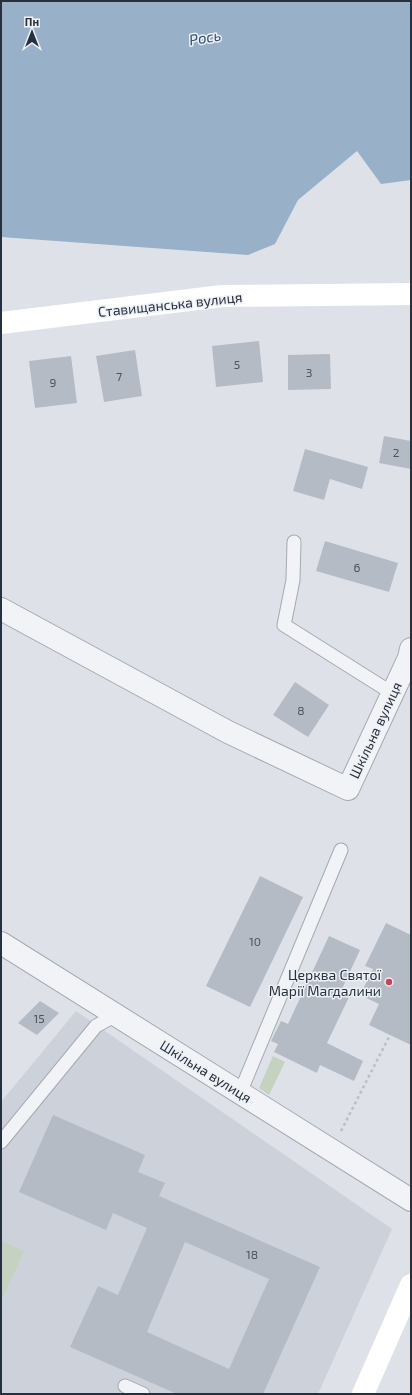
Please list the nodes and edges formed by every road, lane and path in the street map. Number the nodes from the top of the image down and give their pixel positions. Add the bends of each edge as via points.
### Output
1 (411, 294) edge
2 (1, 323) edge
3 (294, 542) dead end
4 (1, 609) edge
5 (411, 650) edge
6 (392, 693) junction
7 (341, 850) dead end
8 (1, 943) edge
9 (116, 1015) junction
10 (390, 1035) dead end
11 (240, 1093) junction
12 (1, 1142) edge
13 (331, 1150) junction
14 (411, 1200) edge
15 (411, 1285) edge
16 (124, 1386) dead end
17 (143, 1394) edge
18 (363, 1394) edge

1 - 2 street, Ставищанська вулиця via 222,296
3 - 6 lane via 293,580 284,625
4 - 6 street, Шкільна вулиця via 228,732 348,789
5 - 6 street, Шкільна вулиця
7 - 11 lane
8 - 9 street, Шкільна вулиця
9 - 11 street, Шкільна вулиця
9 - 12 lane via 96,1026
10 - 13 path
11 - 13 street, Шкільна вулиця
13 - 14 street, Шкільна вулиця
15 - 18 street
16 - 17 lane

